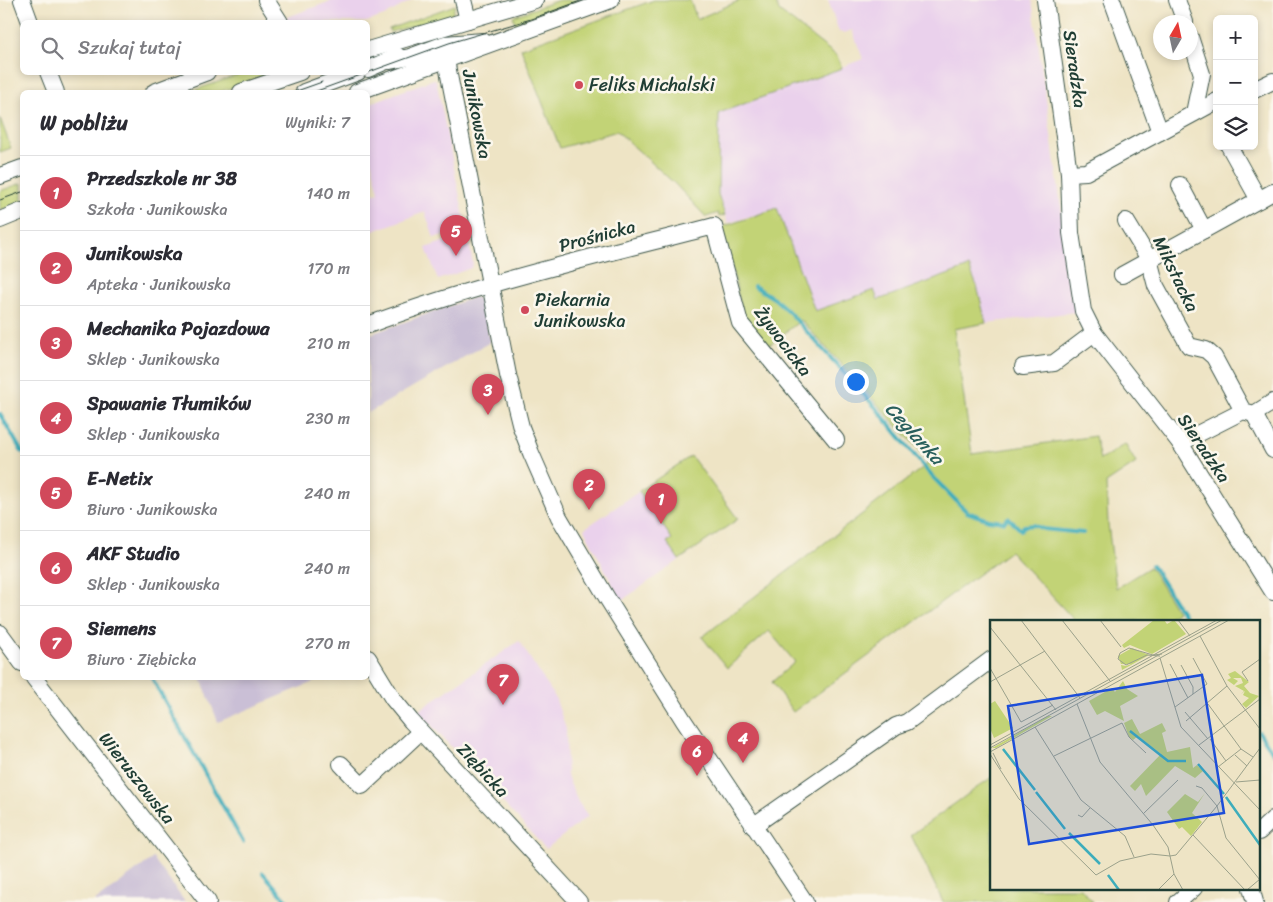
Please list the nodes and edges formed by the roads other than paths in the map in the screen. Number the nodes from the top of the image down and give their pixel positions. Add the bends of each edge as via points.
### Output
1 (22, 0) edge
2 (266, 0) edge
3 (464, 0) edge
4 (535, 0) edge
5 (612, 0) edge
6 (1045, 0) edge
7 (1112, 0) edge
8 (1177, 0) edge
9 (1182, 15) edge
10 (29, 20) edge
11 (279, 20) edge
12 (468, 20) junction
13 (437, 29) junction
14 (508, 38) junction
15 (370, 49) edge
16 (390, 60) junction
17 (446, 60) junction
18 (1197, 60) edge
19 (370, 68) edge
20 (49, 75) edge
21 (199, 75) edge
22 (291, 75) edge
23 (350, 75) edge
24 (1273, 81) edge
25 (1258, 88) edge
26 (55, 90) edge
27 (159, 90) edge
28 (248, 90) edge
29 (309, 90) edge
30 (363, 90) edge
31 (1213, 104) edge
32 (1194, 113) junction
33 (1160, 132) junction
34 (1232, 150) edge
35 (20, 169) edge
36 (1069, 174) junction
37 (0, 176) edge
38 (1180, 185) dead end
39 (1266, 196) edge
40 (20, 215) edge
41 (0, 220) edge
42 (1126, 221) dead end
43 (714, 226) joint
44 (1204, 230) junction
45 (1149, 259) junction
46 (1122, 275) dead end
47 (490, 284) junction
48 (370, 324) edge
49 (1094, 333) junction
50 (1023, 367) dead end
51 (1273, 402) edge
52 (1249, 412) junction
53 (836, 440) dead end
54 (1180, 443) junction
55 (1273, 450) edge
56 (1273, 592) edge
57 (0, 634) edge
58 (20, 660) edge
59 (990, 660) edge
60 (370, 661) edge
61 (36, 680) edge
62 (420, 732) junction
63 (341, 764) dead end
64 (1273, 819) edge
65 (754, 826) junction
66 (1260, 831) edge
67 (1192, 890) edge
68 (208, 902) edge
69 (579, 902) edge
70 (805, 902) edge
71 (1178, 902) edge

1 - 10 street
2 - 11 street
3 - 12 street
4 - 12 street
5 - 14 street
6 - 36 street, Sieradzka
7 - 33 street
8 - 9 street
12 - 13 street
13 - 15 street
13 - 16 street
14 - 16 street via 450,43 410,57
14 - 17 street
16 - 19 street
17 - 30 street
17 - 47 street, Junikowska
18 - 32 street via 1202,74
20 - 26 street
21 - 27 street
22 - 28 street
23 - 29 street
24 - 25 street
31 - 32 street
32 - 33 street
33 - 36 street via 1086,172
34 - 39 street
35 - 37 street
36 - 49 street, Sieradzka via 1072,233 1083,311
38 - 44 street
39 - 44 street
40 - 41 street
42 - 45 street, Mikstacka
43 - 47 street, Prośnicka
43 - 53 street, Żywocicka via 740,323
44 - 45 street
45 - 46 street
45 - 52 street, Mikstacka via 1156,286 1189,346 1206,350 1214,357
47 - 48 street, Prośnicka
47 - 65 street, Junikowska via 521,428 559,517 674,706
49 - 50 street via 1054,363
49 - 54 street, Sieradzka
51 - 52 street
52 - 54 street
52 - 55 street, Mikstacka
54 - 56 street, Sieradzka
57 - 58 street
59 - 65 street via 907,722 896,726
60 - 62 street, Ziębicka via 393,699
61 - 68 street, Wieruszowska
62 - 63 street via 362,786
62 - 69 street, Ziębicka
64 - 66 street
65 - 70 street, Junikowska
67 - 71 street

